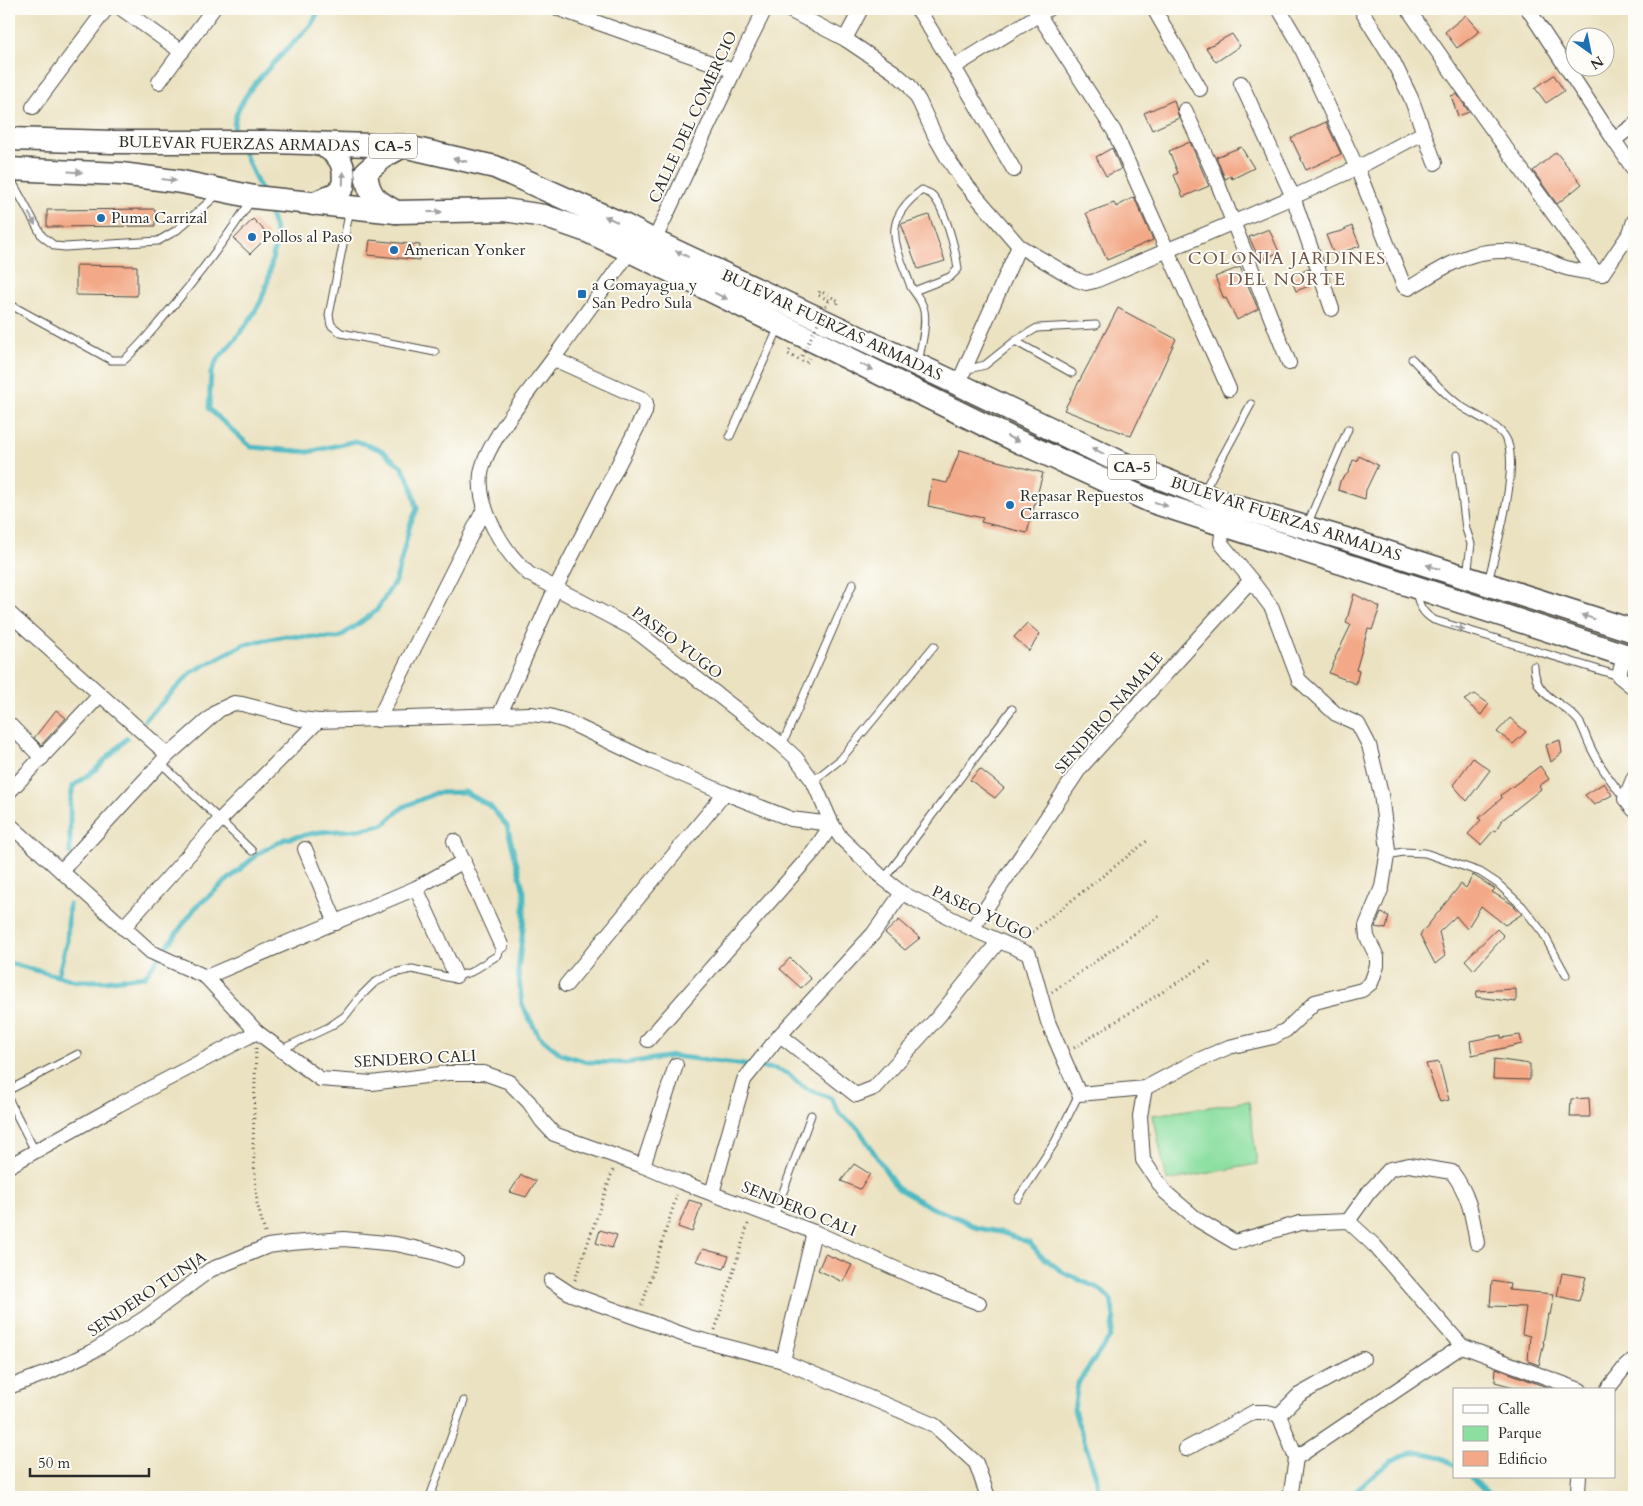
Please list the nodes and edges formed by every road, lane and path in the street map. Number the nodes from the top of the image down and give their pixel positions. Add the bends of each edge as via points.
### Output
1 (106, 9) edge
2 (122, 9) edge
3 (213, 9) edge
4 (560, 9) edge
5 (765, 9) edge
6 (787, 9) edge
7 (861, 9) edge
8 (917, 9) edge
9 (1154, 9) edge
10 (1279, 9) edge
11 (1408, 9) edge
12 (1528, 9) edge
13 (1040, 11) edge
14 (1363, 13) dead end
15 (845, 39) junction
16 (182, 52) junction
17 (954, 66) junction
18 (734, 71) junction
19 (159, 82) dead end
20 (1241, 83) dead end
21 (1200, 89) dead end
22 (32, 107) dead end
23 (1185, 110) dead end
24 (1634, 125) edge
25 (9, 128) edge
26 (1423, 133) junction
27 (9, 139) edge
28 (1614, 140) junction
29 (43, 141) junction
30 (321, 144) junction
31 (403, 146) junction
32 (1435, 163) dead end
33 (1357, 168) junction
34 (9, 169) edge
35 (1014, 170) dead end
36 (1634, 170) edge
37 (9, 176) edge
38 (222, 190) junction
39 (254, 197) junction
40 (1293, 197) junction
41 (312, 204) junction
42 (351, 208) junction
43 (396, 212) junction
44 (1634, 220) edge
45 (1234, 223) junction
46 (654, 241) junction
47 (1019, 246) junction
48 (1168, 250) junction
49 (630, 251) junction
50 (1602, 274) junction
51 (914, 291) junction
52 (839, 301) dead end
53 (9, 304) edge
54 (1332, 309) dead end
55 (781, 325) junction
56 (1096, 325) dead end
57 (1015, 341) junction
58 (435, 352) dead end
59 (1412, 358) dead end
60 (554, 359) junction
61 (806, 363) dead end
62 (1289, 363) dead end
63 (917, 365) junction
64 (1072, 373) dead end
65 (961, 377) junction
66 (1229, 390) dead end
67 (1252, 404) dead end
68 (1348, 429) dead end
69 (730, 436) dead end
70 (1457, 455) dead end
71 (1202, 494) junction
72 (485, 507) junction
73 (1223, 524) junction
74 (1306, 528) junction
75 (1252, 580) junction
76 (853, 582) dead end
77 (1477, 582) junction
78 (1414, 586) junction
79 (556, 587) junction
80 (9, 613) edge
81 (1634, 631) edge
82 (934, 646) dead end
83 (1629, 656) edge
84 (1534, 666) dead end
85 (1619, 676) junction
86 (1634, 688) edge
87 (100, 695) junction
88 (1012, 709) dead end
89 (500, 714) junction
90 (378, 720) junction
91 (318, 722) junction
92 (9, 724) edge
93 (782, 745) junction
94 (42, 758) junction
95 (164, 759) junction
96 (1634, 777) edge
97 (813, 781) junction
98 (9, 792) edge
99 (725, 793) junction
100 (1630, 805) edge
101 (220, 820) junction
102 (832, 824) junction
103 (11, 831) edge
104 (454, 841) dead end
105 (1147, 841) dead end
106 (305, 849) dead end
107 (252, 851) dead end
108 (1387, 855) junction
109 (464, 861) junction
110 (61, 871) junction
111 (884, 879) junction
112 (416, 888) junction
113 (902, 894) junction
114 (1162, 914) dead end
115 (336, 923) junction
116 (123, 928) junction
117 (972, 929) junction
118 (999, 941) junction
119 (500, 946) joint
120 (1012, 947) junction
121 (1211, 961) dead end
122 (1566, 975) dead end
123 (456, 976) junction
124 (206, 977) junction
125 (566, 984) dead end
126 (1042, 999) junction
127 (257, 1032) junction
128 (780, 1035) junction
129 (648, 1040) dead end
130 (280, 1050) junction
131 (78, 1054) dead end
132 (1062, 1056) junction
133 (676, 1065) dead end
134 (1145, 1088) junction
135 (9, 1090) edge
136 (1079, 1094) junction
137 (9, 1100) edge
138 (811, 1115) dead end
139 (36, 1151) junction
140 (617, 1157) junction
141 (9, 1166) edge
142 (643, 1166) junction
143 (681, 1182) junction
144 (712, 1193) junction
145 (1018, 1199) dead end
146 (753, 1209) junction
147 (774, 1217) junction
148 (1348, 1221) junction
149 (814, 1232) junction
150 (1477, 1243) dead end
151 (268, 1246) junction
152 (456, 1260) dead end
153 (551, 1282) dead end
154 (571, 1294) junction
155 (979, 1304) dead end
156 (638, 1318) junction
157 (711, 1342) junction
158 (1462, 1346) junction
159 (1363, 1358) dead end
160 (1634, 1359) edge
161 (783, 1361) junction
162 (9, 1387) edge
163 (1575, 1388) edge
164 (1609, 1388) edge
165 (464, 1401) dead end
166 (1279, 1415) junction
167 (1186, 1449) dead end
168 (1296, 1458) junction
169 (1579, 1478) edge
170 (1289, 1496) edge
171 (430, 1497) edge
172 (988, 1497) edge
173 (1581, 1497) edge

1 - 22 street
2 - 16 street
3 - 16 street
4 - 18 street
5 - 18 street, CALLE DEL COMERCIO
6 - 15 street
7 - 15 street
8 - 17 street
9 - 21 street
10 - 33 street via 1298,41
11 - 50 street via 1594,270
12 - 28 street
13 - 17 street
13 - 48 street via 1114,131
14 - 26 street via 1411,98
15 - 47 street via 909,85 963,181
16 - 19 street
17 - 35 street
18 - 46 street, CALLE DEL COMERCIO
20 - 40 street
23 - 45 street
24 - 28 street
25 - 29 highway
26 - 32 street
26 - 33 street
27 - 29 highway, BULEVAR FUERZAS ARMADAS / CA-5
28 - 36 street
29 - 30 highway, BULEVAR FUERZAS ARMADAS / CA-5
30 - 31 highway, BULEVAR FUERZAS ARMADAS / CA-5
41 -> 30 highway via 343,187 345,175 333,150
31 - 43 highway via 366,172 371,194
46 -> 31 highway, BULEVAR FUERZAS ARMADAS / CA-5 via 495,168
33 - 40 street
33 - 50 street via 1404,286 1409,288 1457,260 1495,250 1537,255 1560,266
34 -> 38 highway, BULEVAR FUERZAS ARMADAS / CA-5 via 121,174
37 -> 38 lane via 42,236 55,246 65,247 158,241 176,230
38 - 39 highway, BULEVAR FUERZAS ARMADAS / CA-5
39 - 41 highway, BULEVAR FUERZAS ARMADAS / CA-5
39 - 53 lane via 188,288 124,360 111,360
40 - 45 street
40 - 54 street
41 - 42 highway, BULEVAR FUERZAS ARMADAS / CA-5
42 - 43 highway, BULEVAR FUERZAS ARMADAS / CA-5
42 - 58 lane via 328,315 331,325 341,333
43 -> 49 highway, BULEVAR FUERZAS ARMADAS / CA-5 via 504,210 544,216
44 - 50 street via 1630,233
45 - 48 street
45 - 62 street
63 -> 46 highway, BULEVAR FUERZAS ARMADAS / CA-5
47 - 48 street via 1086,283
47 - 65 street
48 - 66 street
49 -> 55 highway, BULEVAR FUERZAS ARMADAS / CA-5
49 - 60 street, PASEO YUGO
51 - 51 lane via 895,242 894,223 907,201 922,190 932,195 942,208 958,270 950,277
51 - 63 lane via 924,308 924,336
52 - 61 path, bridge via 820,291 818,295 829,300 802,356 790,350 788,354
55 - 69 lane
55 -> 73 highway, BULEVAR FUERZAS ARMADAS / CA-5 via 1013,439 1132,493
56 - 57 lane via 1036,328
57 - 64 lane
57 - 65 lane via 985,365
59 - 77 lane via 1457,403 1496,428 1510,448 1507,495
60 - 72 street, PASEO YUGO via 504,427 484,461 481,486
60 - 79 street via 642,398 646,403 645,412
63 - 65 highway, BULEVAR FUERZAS ARMADAS / CA-5
71 -> 65 highway, BULEVAR FUERZAS ARMADAS / CA-5 via 1122,463
67 - 71 lane
68 - 74 lane
70 - 77 lane via 1466,529
71 - 74 highway, BULEVAR FUERZAS ARMADAS / CA-5
72 - 79 street, PASEO YUGO via 500,539 520,565 529,574
72 - 90 street
73 - 75 street via 1221,543
73 - 78 highway, BULEVAR FUERZAS ARMADAS / CA-5
77 -> 74 highway, BULEVAR FUERZAS ARMADAS / CA-5
75 - 108 street via 1272,608 1300,680 1336,714 1358,724 1369,745 1381,794
75 - 117 street, SENDERO NAMALE via 1080,768
76 - 93 lane
81 -> 77 highway, BULEVAR FUERZAS ARMADAS / CA-5
78 - 83 highway, BULEVAR FUERZAS ARMADAS / CA-5
78 -> 85 lane via 1424,614 1434,620
79 - 89 street
79 - 93 street, PASEO YUGO via 632,628
80 - 87 street
82 - 97 lane via 841,759
83 - 85 street
84 - 100 lane via 1534,678 1541,689 1580,724 1604,772
85 - 86 street
87 - 94 street
87 - 95 street
88 - 111 lane
89 - 90 street
89 - 99 street via 549,716 566,721
90 - 91 street
91 - 95 street via 234,703 219,710
91 - 101 street
92 - 94 street
93 - 97 street, PASEO YUGO
94 - 98 street
95 - 101 lane
95 - 110 street
96 - 100 street
97 - 102 street, PASEO YUGO
99 - 102 street via 791,819
99 - 125 street
101 - 107 lane
101 - 116 street
102 - 111 street, PASEO YUGO via 841,838
102 - 129 street via 814,851
103 - 110 street, SENDERO CALI
104 - 109 street
105 - 120 path
106 - 115 street
108 - 122 lane via 1425,853 1480,872 1497,883 1522,906 1543,933
108 - 134 street via 1382,887 1366,926 1367,937 1377,957 1370,983 1362,990 1315,1002 1286,1030 1273,1037 1229,1047
109 - 112 street
109 - 119 street
110 - 116 street, SENDERO CALI
111 - 113 street, PASEO YUGO
112 - 115 street
112 - 123 street
113 - 117 street, PASEO YUGO
113 - 128 street via 873,934
114 - 126 path
115 - 124 street
116 - 124 street, SENDERO CALI via 151,952
117 - 118 street, PASEO YUGO
118 - 120 street, PASEO YUGO
118 - 128 street via 938,1017 874,1088 856,1095
119 - 123 lane via 498,955 471,972
120 - 126 street, PASEO YUGO via 1030,954
121 - 132 path
123 - 130 lane via 451,978 412,969 394,973 374,983 345,1016 329,1027
124 - 127 street, SENDERO CALI
126 - 132 street, PASEO YUGO
127 - 130 street, SENDERO CALI
127 - 139 street
127 - 151 path via 253,1145 257,1203
128 - 144 street via 744,1080
130 - 140 street, SENDERO CALI via 320,1079 372,1083 448,1073 484,1072 509,1082 554,1134
131 - 135 lane
132 - 136 street, PASEO YUGO
133 - 142 street
134 - 136 street
134 - 148 street via 1140,1116 1143,1160 1165,1192 1198,1220 1234,1242 1300,1223
136 - 145 lane via 1055,1142
137 - 139 lane
138 - 147 lane
139 - 141 street
140 - 142 street, SENDERO CALI
140 - 154 path
142 - 143 street, SENDERO CALI
143 - 144 street, SENDERO CALI
143 - 156 path
144 - 146 street, SENDERO CALI
146 - 147 street, SENDERO CALI
146 - 157 path
147 - 149 street, SENDERO CALI
148 - 150 street via 1390,1169 1409,1165 1452,1172 1463,1187 1470,1206
148 - 158 street via 1375,1246
149 - 155 street, SENDERO CALI
149 - 161 street
151 - 152 street, SENDERO TUNJA via 344,1239 396,1244
151 - 162 street, SENDERO TUNJA via 210,1270 146,1318 95,1350
153 - 154 street
154 - 156 street
156 - 157 street
157 - 161 street
158 - 163 street
158 - 168 street
159 - 166 street via 1299,1395
160 - 164 street
161 - 172 street via 934,1425 976,1464
165 - 171 lane
166 - 167 street via 1254,1412
166 - 168 street
168 - 170 street
169 - 173 street

